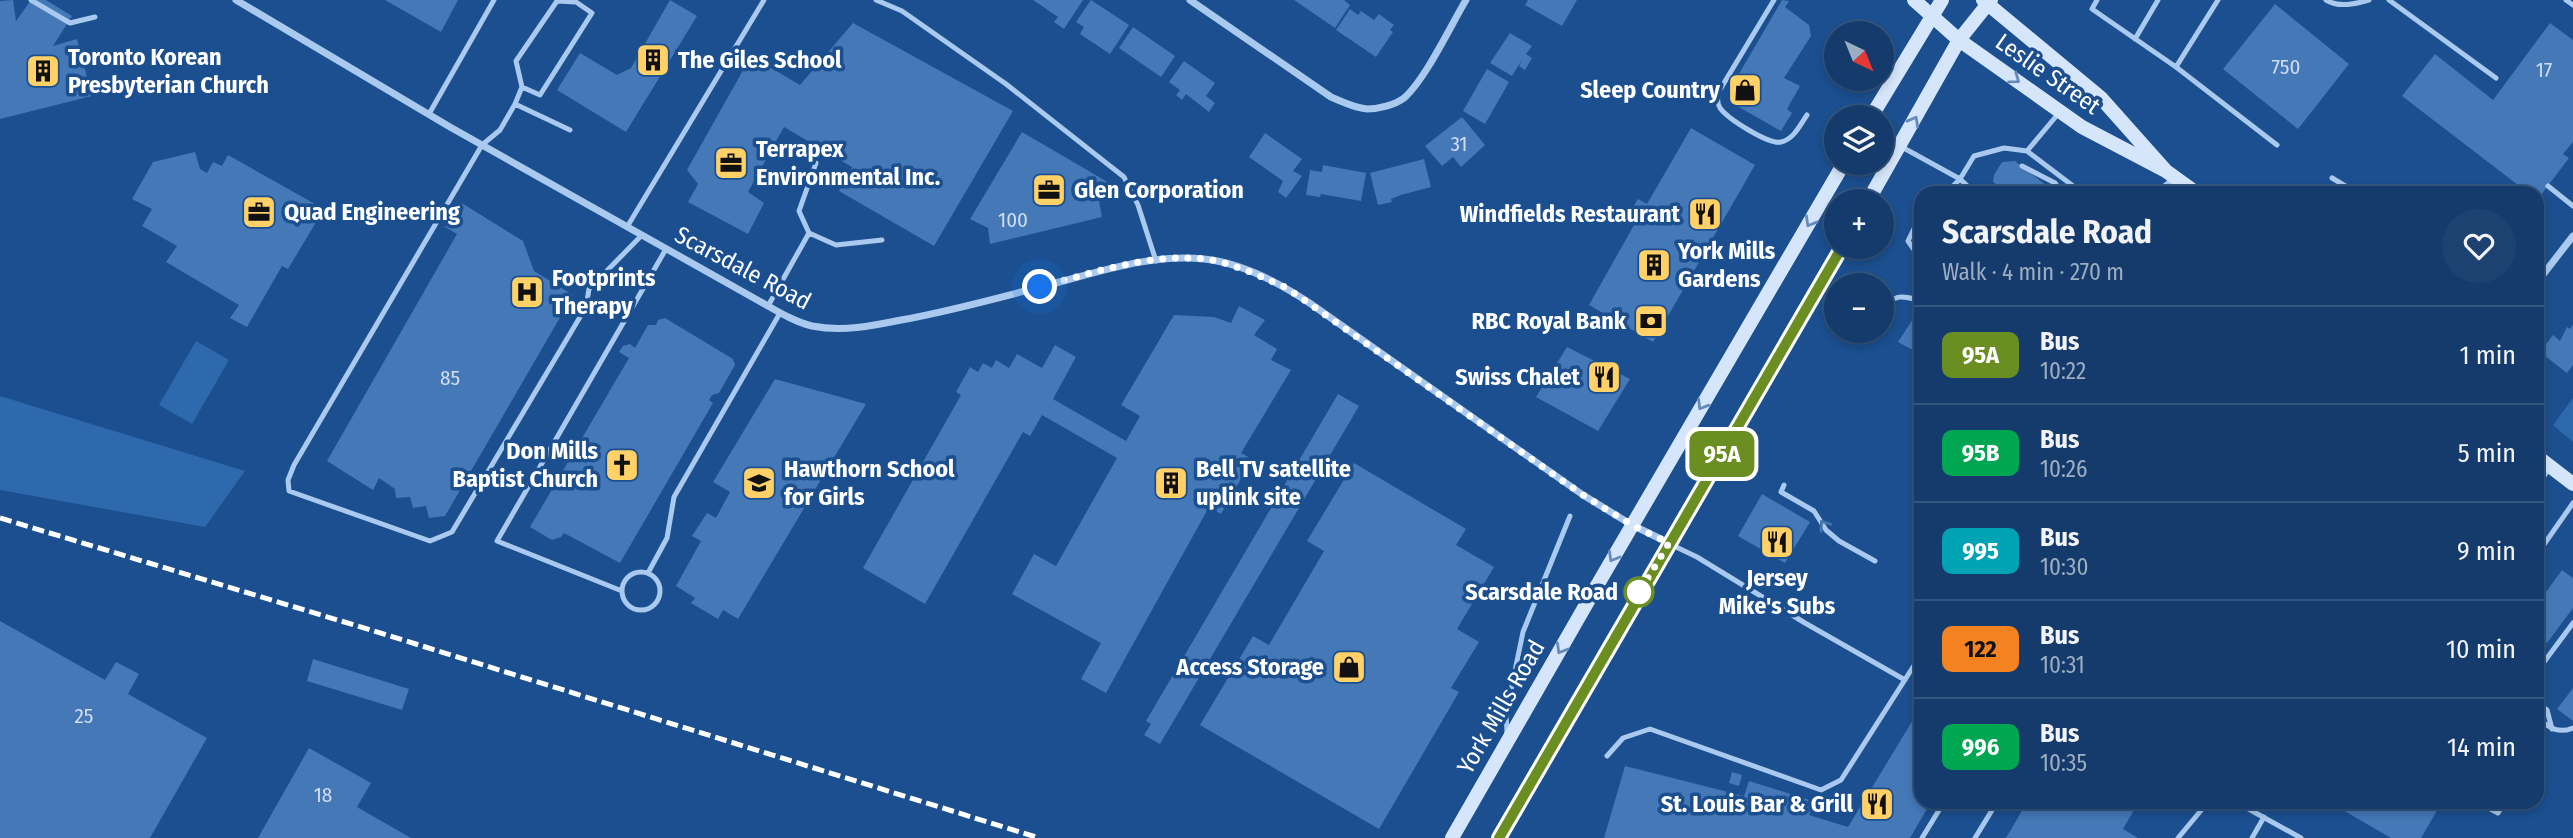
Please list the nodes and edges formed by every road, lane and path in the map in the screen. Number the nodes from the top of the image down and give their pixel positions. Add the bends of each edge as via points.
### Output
1 (31, 0) edge
2 (236, 0) edge
3 (494, 0) edge
4 (764, 0) edge
5 (876, 0) edge
6 (1190, 0) edge
7 (1466, 0) edge
8 (1774, 0) edge
9 (1914, 0) edge
10 (1942, 0) edge
11 (2098, 0) edge
12 (2158, 0) edge
13 (2218, 0) edge
14 (2326, 0) edge
15 (2369, 0) edge
16 (2389, 0) edge
17 (2566, 0) edge
18 (1987, 1) edge
19 (2573, 5) edge
20 (1931, 15) junction
21 (95, 17) dead end
22 (2135, 39) junction
23 (1959, 40) junction
24 (2176, 66) junction
25 (2496, 78) dead end
26 (522, 88) junction
27 (515, 104) junction
28 (1878, 105) edge
29 (2060, 112) junction
30 (429, 114) junction
31 (1807, 115) dead end
32 (570, 130) dead end
33 (482, 145) junction
34 (2277, 145) dead end
35 (1900, 146) junction
36 (2027, 151) junction
37 (816, 163) dead end
38 (2022, 166) dead end
39 (2170, 174) junction
40 (1837, 175) edge
41 (2060, 177) junction
42 (2036, 178) dead end
43 (2332, 178) dead end
44 (1960, 179) junction
45 (2055, 183) junction
46 (1953, 186) edge
47 (1968, 186) edge
48 (2054, 186) edge
49 (2057, 186) edge
50 (2073, 186) edge
51 (2161, 186) edge
52 (2186, 186) edge
53 (2345, 186) edge
54 (2548, 186) dead end
55 (1875, 189) edge
56 (2573, 206) edge
57 (627, 227) junction
58 (1914, 230) edge
59 (809, 233) junction
60 (642, 235) junction
61 (2573, 236) edge
62 (882, 240) dead end
63 (666, 249) junction
64 (1914, 249) edge
65 (1835, 259) edge
66 (1156, 261) junction
67 (2544, 273) edge
68 (1894, 298) edge
69 (1914, 298) edge
70 (768, 306) junction
71 (780, 313) junction
72 (2544, 462) edge
73 (2550, 467) junction
74 (2544, 476) edge
75 (2573, 484) edge
76 (1784, 485) dead end
77 (2573, 503) edge
78 (1570, 516) dead end
79 (1632, 525) junction
80 (1669, 543) junction
81 (2544, 544) edge
82 (1875, 561) dead end
83 (648, 573) junction
84 (622, 591) junction
85 (2573, 623) edge
86 (2544, 662) edge
87 (1914, 666) edge
88 (1905, 680) junction
89 (2544, 708) edge
90 (2544, 724) edge
91 (2573, 728) edge
92 (2552, 730) junction
93 (1606, 756) dead end
94 (1940, 809) edge
95 (1993, 809) edge
96 (2202, 809) edge
97 (2249, 809) edge
98 (2264, 817) junction
99 (1451, 838) edge
100 (1460, 838) edge
101 (1499, 838) edge
102 (1922, 838) edge
103 (1975, 838) edge
104 (2178, 838) edge
105 (2252, 838) edge
106 (2301, 838) edge

1 - 21 lane via 70,23
2 - 30 street, Scarsdale Road
3 - 30 lane
4 - 57 lane
5 - 66 lane via 902,11 1006,84 1124,177
6 - 7 street via 1331,97 1369,109 1403,99
8 - 31 lane via 1717,101 1734,120 1772,142 1793,136
9 - 20 main road, Leslie Street
10 - 20 main road
11 - 22 lane via 2092,9
12 - 22 lane
13 - 24 lane
14 - 15 lane via 2352,5
16 - 25 lane
17 - 19 lane
18 - 23 main road
18 - 39 main road, Leslie Street via 2101,98
20 - 23 main road, Leslie Street
20 - 28 main road
22 - 24 lane
23 -> 29 main road, Leslie Street
35 -> 23 main road
24 - 34 lane
26 - 26 lane via 516,61 557,1 576,2 592,13 540,95
26 - 27 lane
27 - 32 lane
27 - 33 lane via 500,130
29 - 36 lane
29 - 39 main road, Leslie Street
30 - 33 street, Scarsdale Road
33 - 57 street, Scarsdale Road
33 - 60 lane via 294,465 289,491 430,541 452,532 586,307 589,289
35 - 44 lane
35 - 55 main road
36 - 41 lane
36 - 44 lane via 2004,148 1974,156
37 - 59 lane via 799,211
38 - 45 lane
39 - 51 lane
39 - 52 main road, Leslie Street
40 -> 79 main road, York Mills Road
41 - 45 lane
41 - 50 lane
42 - 45 lane
43 - 53 lane
44 - 46 lane
44 - 47 lane
45 - 48 lane
45 - 49 lane
54 - 56 lane
57 - 60 street, Scarsdale Road
58 - 64 lane via 1909,241
59 - 62 lane via 836,245
59 - 70 lane
60 - 63 street, Scarsdale Road
61 - 67 street
63 - 70 street, Scarsdale Road
63 - 84 lane via 497,541
65 - 80 main road
66 - 71 street, Scarsdale Road via 859,327 810,325
66 - 79 street, Scarsdale Road via 1214,261 1287,288
68 - 69 lane
70 - 71 street, Scarsdale Road
71 - 83 lane via 674,498 667,538
72 - 73 main road
73 - 74 lane
73 - 75 main road
82 -> 76 lane via 1839,541 1814,511 1781,492
77 - 81 lane
78 - 100 lane via 1524,632 1506,714 1508,750
79 - 80 street, Scarsdale Road
79 -> 99 main road, York Mills Road, bridge
80 - 88 lane
80 - 101 main road
83 - 84 lane via 626,578
83 - 84 lane via 659,589 659,597 650,607 632,607
85 - 86 lane
87 - 88 lane
88 - 93 lane via 1841,780 1821,790 1650,729 1623,738
89 - 92 lane
90 - 92 lane
91 - 92 lane
94 - 102 lane
95 - 103 lane
96 - 104 lane
97 - 98 lane
98 - 105 lane
98 - 106 lane

